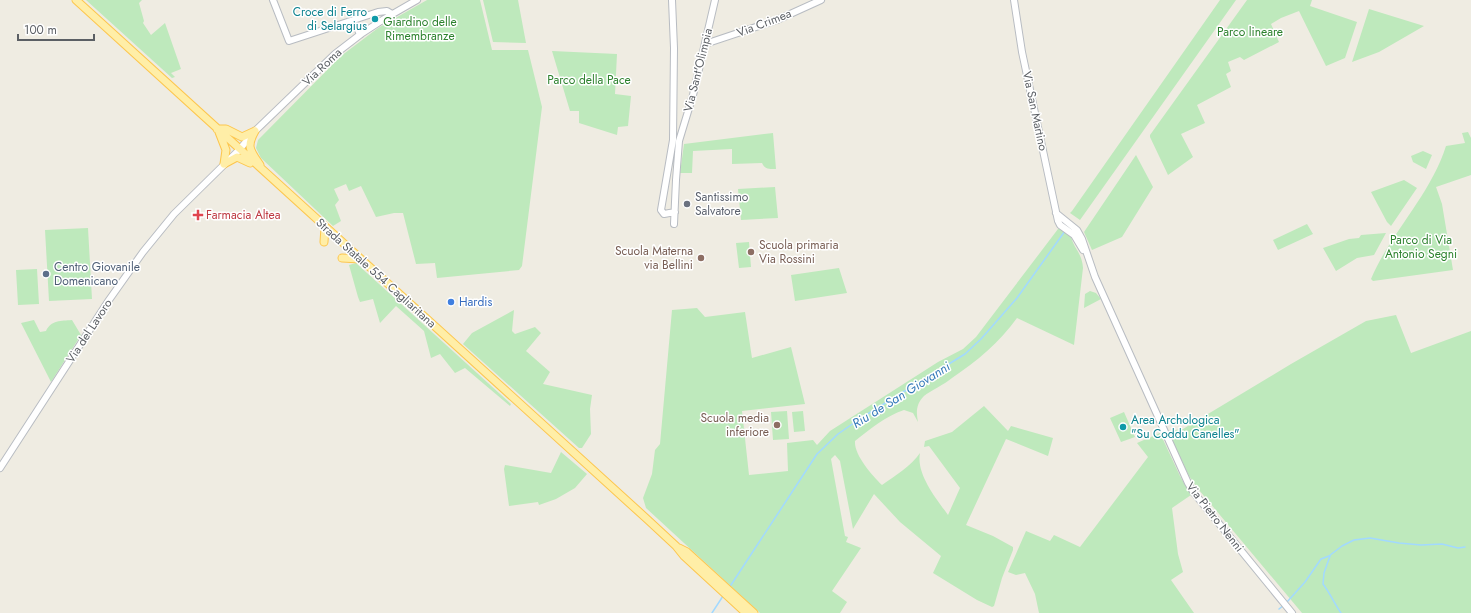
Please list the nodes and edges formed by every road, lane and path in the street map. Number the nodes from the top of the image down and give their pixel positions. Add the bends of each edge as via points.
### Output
1 (76, 0) edge
2 (273, 0) edge
3 (417, 0) edge
4 (672, 0) edge
5 (715, 0) edge
6 (822, 0) edge
7 (1014, 0) edge
8 (389, 12) junction
9 (348, 22) junction
10 (360, 35) junction
11 (705, 44) junction
12 (217, 129) junction
13 (255, 131) junction
14 (676, 140) junction
15 (239, 150) junction
16 (224, 164) junction
17 (264, 172) junction
18 (675, 212) junction
19 (1056, 213) joint
20 (664, 214) junction
21 (325, 227) junction
22 (324, 242) dead end
23 (342, 258) dead end
24 (360, 259) junction
25 (0, 468) edge
26 (676, 546) junction
27 (739, 603) junction
28 (1291, 611) edge
29 (746, 613) edge
30 (754, 613) edge

1 - 12 main road, Strada Statale 554 Cagliaritana
2 - 9 street via 288,41
3 - 8 street, Via Roma
4 - 14 street
5 - 11 street, Via Sant'Olimpia
6 - 11 street, Via Crimea via 777,20
7 - 19 street, Via San Martino via 1022,52
8 - 9 street via 378,12
8 - 10 street, Via Roma
9 - 10 street via 356,27
10 - 13 street, Via Roma via 335,54
11 - 14 street, Via Sant'Olimpia via 693,95
12 - 13 main road via 242,137
12 - 15 main road, Strada Statale 554 Cagliaritana
12 - 16 main road via 226,150
13 - 15 street, Via Roma
13 - 17 main road via 250,140 250,147
14 - 18 street
14 - 20 street via 661,210
15 - 16 street, Via del Lavoro
15 - 17 main road, Strada Statale 554 Cagliaritana
16 - 17 main road via 237,158 247,160
16 - 25 street, Via del Lavoro via 174,214 143,252 88,331
17 - 21 main road, Strada Statale 554 Cagliaritana
18 - 20 street
18 - 20 street via 674,224
19 - 28 street, Via Pietro Nenni via 1061,221 1082,238 1087,256 1188,483
21 - 22 main road
21 - 24 main road, Strada Statale 554 Cagliaritana
23 - 24 main road
24 - 26 main road, Strada Statale 554 Cagliaritana
26 - 27 main road, Strada Statale 554 Cagliaritana via 719,588
26 - 27 main road, Strada Statale 554 Cagliaritana via 687,552 718,580
27 - 29 main road, Strada Statale 554 Cagliaritana
27 - 30 main road, Strada Statale 554 Cagliaritana

